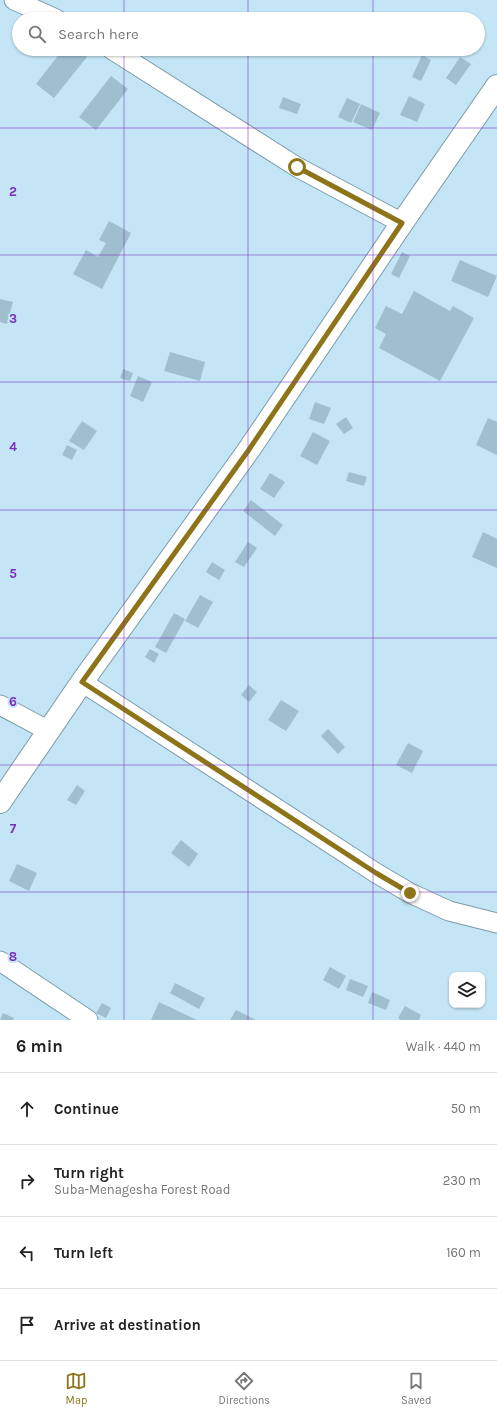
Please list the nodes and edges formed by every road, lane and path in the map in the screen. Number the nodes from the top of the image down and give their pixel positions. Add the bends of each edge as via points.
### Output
1 (14, 0) edge
2 (41, 12) edge
3 (122, 56) edge
4 (497, 86) edge
5 (402, 223) junction
6 (82, 682) junction
7 (0, 704) edge
8 (49, 731) junction
9 (0, 802) edge
10 (497, 923) edge
11 (0, 960) edge
12 (88, 1020) edge

1 - 2 street
3 - 5 street via 297,167
4 - 5 street
5 - 6 street via 248,451
6 - 8 street
6 - 10 street via 410,893 448,911
7 - 8 street
8 - 9 street
11 - 12 street

